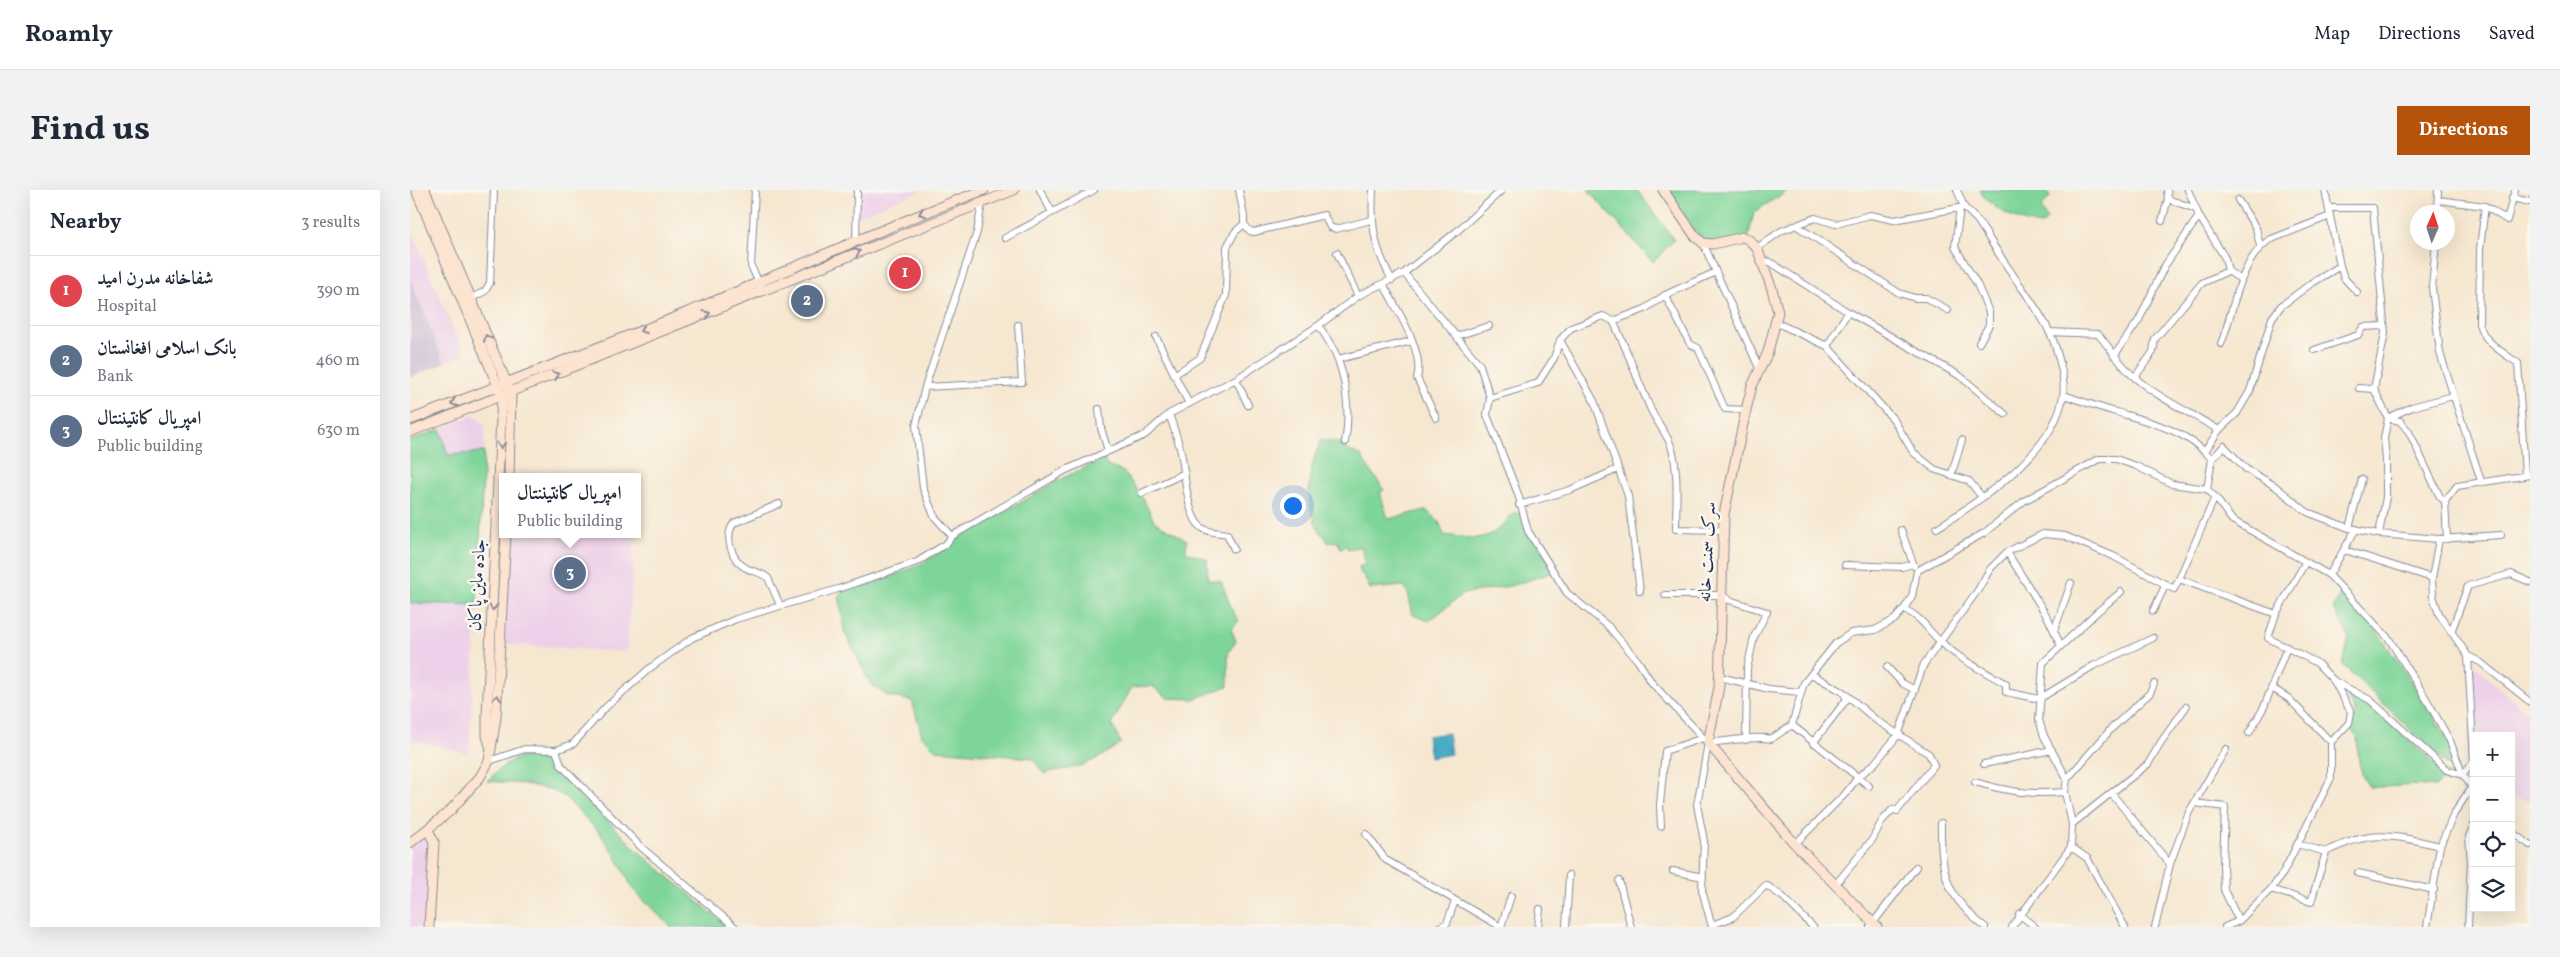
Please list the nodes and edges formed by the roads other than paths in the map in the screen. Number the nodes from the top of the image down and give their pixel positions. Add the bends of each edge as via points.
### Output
1 (416, 190) edge
2 (425, 190) edge
3 (494, 190) edge
4 (755, 190) edge
5 (857, 190) edge
6 (984, 190) edge
7 (1014, 190) edge
8 (1040, 190) edge
9 (1094, 190) edge
10 (1239, 190) edge
11 (1373, 190) edge
12 (1502, 190) edge
13 (1663, 190) edge
14 (1957, 190) edge
15 (2167, 190) edge
16 (2188, 190) edge
17 (2325, 190) edge
18 (2438, 190) edge
19 (2516, 190) edge
20 (2512, 198) junction
21 (2168, 200) junction
22 (2238, 200) dead end
23 (2438, 200) junction
24 (982, 202) junction
25 (2530, 202) edge
26 (2438, 205) edge
27 (2485, 206) junction
28 (1962, 207) junction
29 (2330, 208) junction
30 (2196, 209) junction
31 (1052, 212) junction
32 (2199, 216) junction
33 (2330, 216) junction
34 (1371, 220) junction
35 (2162, 221) dead end
36 (1244, 224) junction
37 (1798, 226) junction
38 (1005, 238) dead end
39 (856, 243) junction
40 (1703, 243) junction
41 (2260, 246) junction
42 (1757, 248) junction
43 (2435, 250) edge
44 (1337, 254) dead end
45 (1761, 260) junction
46 (2340, 266) junction
47 (2228, 271) junction
48 (1716, 272) junction
49 (1404, 273) junction
50 (2240, 279) junction
51 (1392, 280) junction
52 (758, 281) junction
53 (1384, 284) junction
54 (763, 291) junction
55 (2357, 292) dead end
56 (1665, 295) junction
57 (1358, 296) junction
58 (470, 299) junction
59 (1948, 310) dead end
60 (1848, 312) junction
61 (1613, 321) junction
62 (1776, 323) junction
63 (1018, 325) dead end
64 (1319, 325) junction
65 (1489, 326) dead end
66 (2384, 326) junction
67 (2049, 332) junction
68 (1456, 336) junction
69 (1156, 337) dead end
70 (1560, 340) junction
71 (1412, 341) junction
72 (1979, 343) dead end
73 (2221, 344) dead end
74 (1827, 346) junction
75 (2314, 350) dead end
76 (2114, 356) junction
77 (1338, 359) junction
78 (1760, 370) junction
79 (1174, 375) junction
80 (2135, 377) junction
81 (1236, 379) junction
82 (502, 384) junction
83 (925, 387) junction
84 (2359, 388) dead end
85 (2374, 388) junction
86 (506, 394) junction
87 (2064, 395) junction
88 (2453, 396) junction
89 (1490, 398) junction
90 (1189, 404) junction
91 (1248, 405) dead end
92 (1099, 409) dead end
93 (1746, 410) junction
94 (1170, 414) junction
95 (2005, 414) dead end
96 (1436, 418) dead end
97 (2388, 418) junction
98 (410, 420) edge
99 (2219, 430) junction
100 (410, 432) edge
101 (1962, 440) dead end
102 (1345, 442) dead end
103 (1108, 451) junction
104 (2205, 452) junction
105 (2212, 459) junction
106 (1618, 469) junction
107 (501, 473) edge
108 (509, 473) edge
109 (1185, 473) junction
110 (2528, 474) edge
111 (1951, 476) junction
112 (2362, 479) dead end
113 (2481, 481) junction
114 (2207, 489) junction
115 (1142, 493) dead end
116 (1982, 497) junction
117 (2215, 497) junction
118 (2445, 501) junction
119 (780, 504) dead end
120 (1519, 504) junction
121 (499, 515) edge
122 (1937, 528) dead end
123 (2353, 528) junction
124 (1723, 530) junction
125 (1901, 530) dead end
126 (2379, 534) junction
127 (2501, 535) dead end
128 (952, 536) junction
129 (506, 538) edge
130 (2439, 539) junction
131 (2447, 539) junction
132 (1234, 549) dead end
133 (2345, 550) junction
134 (2007, 552) junction
135 (2305, 563) junction
136 (1913, 564) junction
137 (1845, 565) dead end
138 (1917, 571) junction
139 (2330, 576) junction
140 (2432, 578) junction
141 (2179, 580) junction
142 (2530, 582) edge
143 (2070, 583) dead end
144 (2166, 584) junction
145 (1640, 591) dead end
146 (2121, 592) dead end
147 (1665, 595) dead end
148 (1722, 595) junction
149 (780, 605) junction
150 (1904, 609) junction
151 (2153, 611) dead end
152 (2276, 614) junction
153 (2054, 631) junction
154 (2451, 632) junction
155 (2153, 638) dead end
156 (1941, 642) junction
157 (2061, 646) junction
158 (2287, 647) junction
159 (2468, 656) junction
160 (1887, 667) dead end
161 (1813, 675) junction
162 (1720, 678) junction
163 (2334, 681) junction
164 (1748, 683) junction
165 (2154, 684) dead end
166 (2272, 688) junction
167 (1915, 690) junction
168 (1800, 692) junction
169 (1842, 692) junction
170 (2039, 699) junction
171 (2529, 700) edge
172 (2186, 707) dead end
173 (1792, 725) junction
174 (2249, 733) dead end
175 (1898, 735) junction
176 (1746, 740) junction
177 (1706, 741) junction
178 (2331, 742) junction
179 (1813, 743) junction
180 (490, 746) junction
181 (2226, 749) dead end
182 (556, 750) junction
183 (2052, 750) junction
184 (489, 761) junction
185 (1984, 764) dead end
186 (2463, 775) junction
187 (1858, 777) junction
188 (2067, 779) junction
189 (1975, 782) dead end
190 (2470, 784) edge
191 (1870, 786) dead end
192 (2066, 792) junction
193 (2470, 792) edge
194 (2111, 793) junction
195 (2195, 804) junction
196 (1941, 823) dead end
197 (2072, 824) junction
198 (1661, 826) dead end
199 (428, 830) junction
200 (1366, 834) dead end
201 (2470, 834) edge
202 (2515, 835) edge
203 (410, 843) edge
204 (1795, 844) junction
205 (2297, 844) junction
206 (2440, 846) junction
207 (2530, 846) edge
208 (2072, 847) junction
209 (2326, 852) junction
210 (2170, 864) junction
211 (1916, 867) dead end
212 (1672, 871) dead end
213 (2358, 873) dead end
214 (1569, 875) dead end
215 (1703, 877) junction
216 (1618, 881) dead end
217 (1836, 884) junction
218 (2271, 889) junction
219 (2434, 890) junction
220 (1511, 896) dead end
221 (1455, 901) junction
222 (1540, 909) dead end
223 (2019, 914) junction
224 (2239, 920) junction
225 (1873, 925) edge
226 (1712, 926) edge
227 (429, 927) edge
228 (736, 927) edge
229 (1439, 927) edge
230 (1501, 927) edge
231 (1538, 927) edge
232 (1566, 927) edge
233 (1631, 927) edge
234 (1813, 927) edge
235 (1985, 927) edge
236 (2012, 927) edge
237 (2035, 927) edge
238 (2125, 927) edge
239 (2155, 927) edge
240 (2230, 927) edge
241 (2427, 927) edge
242 (2468, 927) edge

1 - 82 main road
2 - 58 main road
3 - 58 street via 490,283 485,291
4 - 52 street via 751,266
5 - 39 street
6 -> 39 main road via 923,212
7 - 24 main road
8 - 31 street
9 - 31 street
10 - 36 street
11 - 34 street
12 - 49 street
13 - 40 main road
14 - 28 street
15 - 21 street
16 - 30 street
17 - 29 street
18 - 23 street
19 - 20 street
20 - 25 street
20 - 27 street via 2506,220
21 - 30 street
21 - 35 street
22 - 41 street via 2256,228
23 - 26 street
23 - 27 street
54 -> 24 main road
24 - 83 street via 977,232
27 - 110 street via 2480,249 2479,324 2481,333 2518,363 2520,421
28 - 37 street via 1894,220 1870,215 1836,224 1815,218
28 - 67 street via 1978,221
28 - 72 street via 1955,247 1985,299 1990,320
29 - 33 street
29 - 66 street via 2374,208
30 - 32 street
31 - 38 street
32 - 47 street via 2217,242
32 - 76 street via 2164,267 2139,320
33 - 41 street
33 - 46 street
34 - 36 street via 1336,229 1330,226 1324,215 1254,232
34 - 51 street via 1376,247
36 - 79 street via 1227,247 1226,295 1200,358
37 - 42 street via 1781,231
37 - 59 street via 1900,293 1926,298
39 - 52 main road
40 - 42 main road via 1743,238
40 - 48 street
41 - 50 street
42 - 45 main road, سرک سمنت خانه
43 - 88 street via 2432,288 2440,353
44 - 57 street
45 - 60 street via 1770,262
45 - 62 main road, سرک سمنت خانه via 1778,312
46 - 55 street via 2344,278
46 - 99 street via 2308,285 2281,306 2272,318 2250,391 2237,413
47 - 50 street
47 - 80 street via 2202,283 2155,339 2153,352
48 - 56 street
48 - 78 street
49 - 51 street
49 - 68 street
50 - 73 street
51 - 53 street
52 - 54 street
52 -> 82 main road via 658,324
53 - 57 street
53 - 71 street
86 -> 54 main road
56 - 61 street via 1645,309
56 - 93 street via 1690,344 1698,348 1725,410
57 - 64 street
82 -> 58 main road
60 - 74 street
60 - 95 street via 1960,376
61 - 70 street via 1603,316 1571,328
61 - 124 street via 1628,350 1639,384 1672,446 1676,472 1676,529
62 - 74 street
62 - 78 main road, سرک سمنت خانه
63 - 83 street via 1022,382
64 - 77 street
64 - 81 street
65 - 68 street
66 - 75 street via 2363,327 2358,336
66 - 85 street
67 - 76 street via 2098,334
67 - 87 street via 2060,364
68 - 89 street via 1480,365
69 - 79 street
70 - 89 street via 1554,358 1538,383
70 - 106 street via 1594,401
71 - 77 street
71 - 96 street via 1420,368 1417,378
74 - 111 street via 1894,420 1913,452 1934,469
76 - 80 street
77 - 102 street via 1348,429
78 - 93 main road, سرک سمنت خانه
79 - 90 street
80 - 99 street
81 - 90 street
81 - 91 street
82 - 86 main road
82 -> 98 main road
83 - 128 street via 916,426 922,488 934,516
84 - 85 street
85 - 97 street
86 - 100 main road
86 -> 107 main road, جاده ماین پاکان
86 - 108 main road
87 - 104 street via 2144,418 2184,436
87 - 116 street via 2058,412 2033,454
88 - 97 street via 2412,407
88 - 113 street
89 - 120 street via 1487,415
90 - 94 street
92 - 103 street
93 - 124 main road, سرک سمنت خانه via 1731,474
94 - 103 street via 1146,435
94 - 109 street
97 - 118 street via 2400,421 2408,432 2440,497
97 - 126 street via 2384,438 2386,497
99 - 104 street
101 - 111 street
103 - 128 street via 1066,470
104 - 105 street
105 - 114 street
105 - 123 street via 2224,446 2246,469 2275,486 2307,512
106 - 120 street via 1570,490
106 - 145 street via 1628,496
109 - 115 street
109 - 132 street via 1188,499 1196,521 1208,531 1227,534
110 - 113 street
111 - 116 street via 1969,481
112 - 123 street
113 - 118 street via 2457,486
114 - 117 street
114 - 138 street via 2172,484 2116,459 2099,459 2024,501 1984,533
116 - 122 street
117 - 135 street via 2232,520
117 - 141 street
118 - 131 street
119 - 149 street via 734,523 729,544 745,568 768,578
120 - 177 street via 1528,531 1567,593 1608,626 1652,683
121 -> 180 main road, جاده ماین پاکان via 487,722
123 - 126 street
123 - 133 street
124 - 148 main road, سرک سمنت خانه
125 - 136 street
126 - 130 street
127 - 131 street
128 - 149 street via 946,544 917,562
180 -> 129 main road, جاده ماین پاکان via 496,718
130 - 131 street
130 - 140 street
133 - 139 street
133 - 140 street
134 - 144 street via 2044,534 2065,536 2088,544
134 - 153 street
134 - 156 street via 1990,569
135 - 139 street
135 - 152 street
136 - 137 street via 1902,567
136 - 138 street
138 - 150 street via 1912,596
139 - 186 street via 2389,639 2450,742
140 - 154 street via 2439,614
141 - 144 street via 2174,589
141 - 152 street
142 - 154 street via 2511,574 2468,586
143 - 153 street
144 - 151 street
146 - 157 street
147 - 148 street
148 - 162 main road, سرک سمنت خانه
148 - 164 street via 1767,612 1754,637 1747,669
149 - 182 street via 692,638 650,668 606,707 573,744
150 - 156 street via 1918,616
150 - 161 street via 1894,620 1875,630 1851,633 1836,643
152 - 158 street via 2268,638
153 - 157 street
154 - 159 street
155 - 170 street via 2093,666
156 - 167 street via 1924,664
156 - 170 street via 1963,660 2006,684 2006,692
157 - 170 street via 2043,663
158 - 163 street via 2317,663
158 - 166 street
159 - 171 street
159 - 186 street via 2474,761
160 - 167 street via 1902,683
161 - 168 street
161 - 169 street
162 - 164 street
162 - 177 main road, سرک سمنت خانه
163 - 178 street via 2351,712 2349,723
163 - 186 street via 2370,700 2447,770
164 - 168 street
164 - 176 street
165 - 188 street via 2150,693 2112,728
166 - 174 street
166 - 178 street via 2288,698
167 - 175 street
168 - 173 street
169 - 175 street
169 - 179 street via 1847,699
170 - 183 street via 2038,720
172 - 194 street via 2148,764
173 - 176 street via 1771,740 1761,736
173 - 179 street
175 - 187 street via 1874,764
175 - 217 street via 1929,754 1934,765 1897,811 1893,809 1882,820 1872,840
176 - 177 street
177 - 198 street via 1665,751
177 - 204 main road
177 - 215 street via 1697,806 1704,841
178 - 205 street via 2331,778
179 - 187 street
180 - 184 main road, جاده ماین پاکان
181 - 195 street
182 - 184 street via 524,749
182 - 228 street via 561,765 641,847
183 - 185 street
183 - 188 street
184 - 199 main road, جاده ماین پاکان via 480,777 450,811
186 - 190 street
187 - 191 street
187 - 204 street
188 - 192 street
189 - 192 street via 2012,793
192 - 197 street
193 - 206 street via 2454,814
194 - 197 street
194 - 210 street
195 - 210 street
195 - 224 street via 2225,807 2224,890
196 - 235 street via 1942,852 1949,885 1956,901
197 - 208 street
199 - 203 main road, جاده ماین پاکان
199 - 227 main road via 434,842
200 - 221 street via 1386,860
201 - 242 street
202 - 207 street
204 - 217 main road
205 - 209 street
205 - 218 street
206 - 209 street via 2407,838 2370,836 2343,843
206 - 219 street
208 - 223 street
208 - 238 street via 2087,858
209 - 218 street via 2311,902
210 - 239 street
211 - 225 street
212 - 215 street
213 - 219 street
214 - 232 street
215 - 226 street via 1702,890
216 - 233 street
217 - 225 main road
218 - 224 street
219 - 241 street
220 - 230 street
221 - 229 street via 1447,923
221 - 230 street
222 - 231 street
223 - 236 street
223 - 237 street
224 - 240 street
226 - 234 street via 1733,917 1766,885

